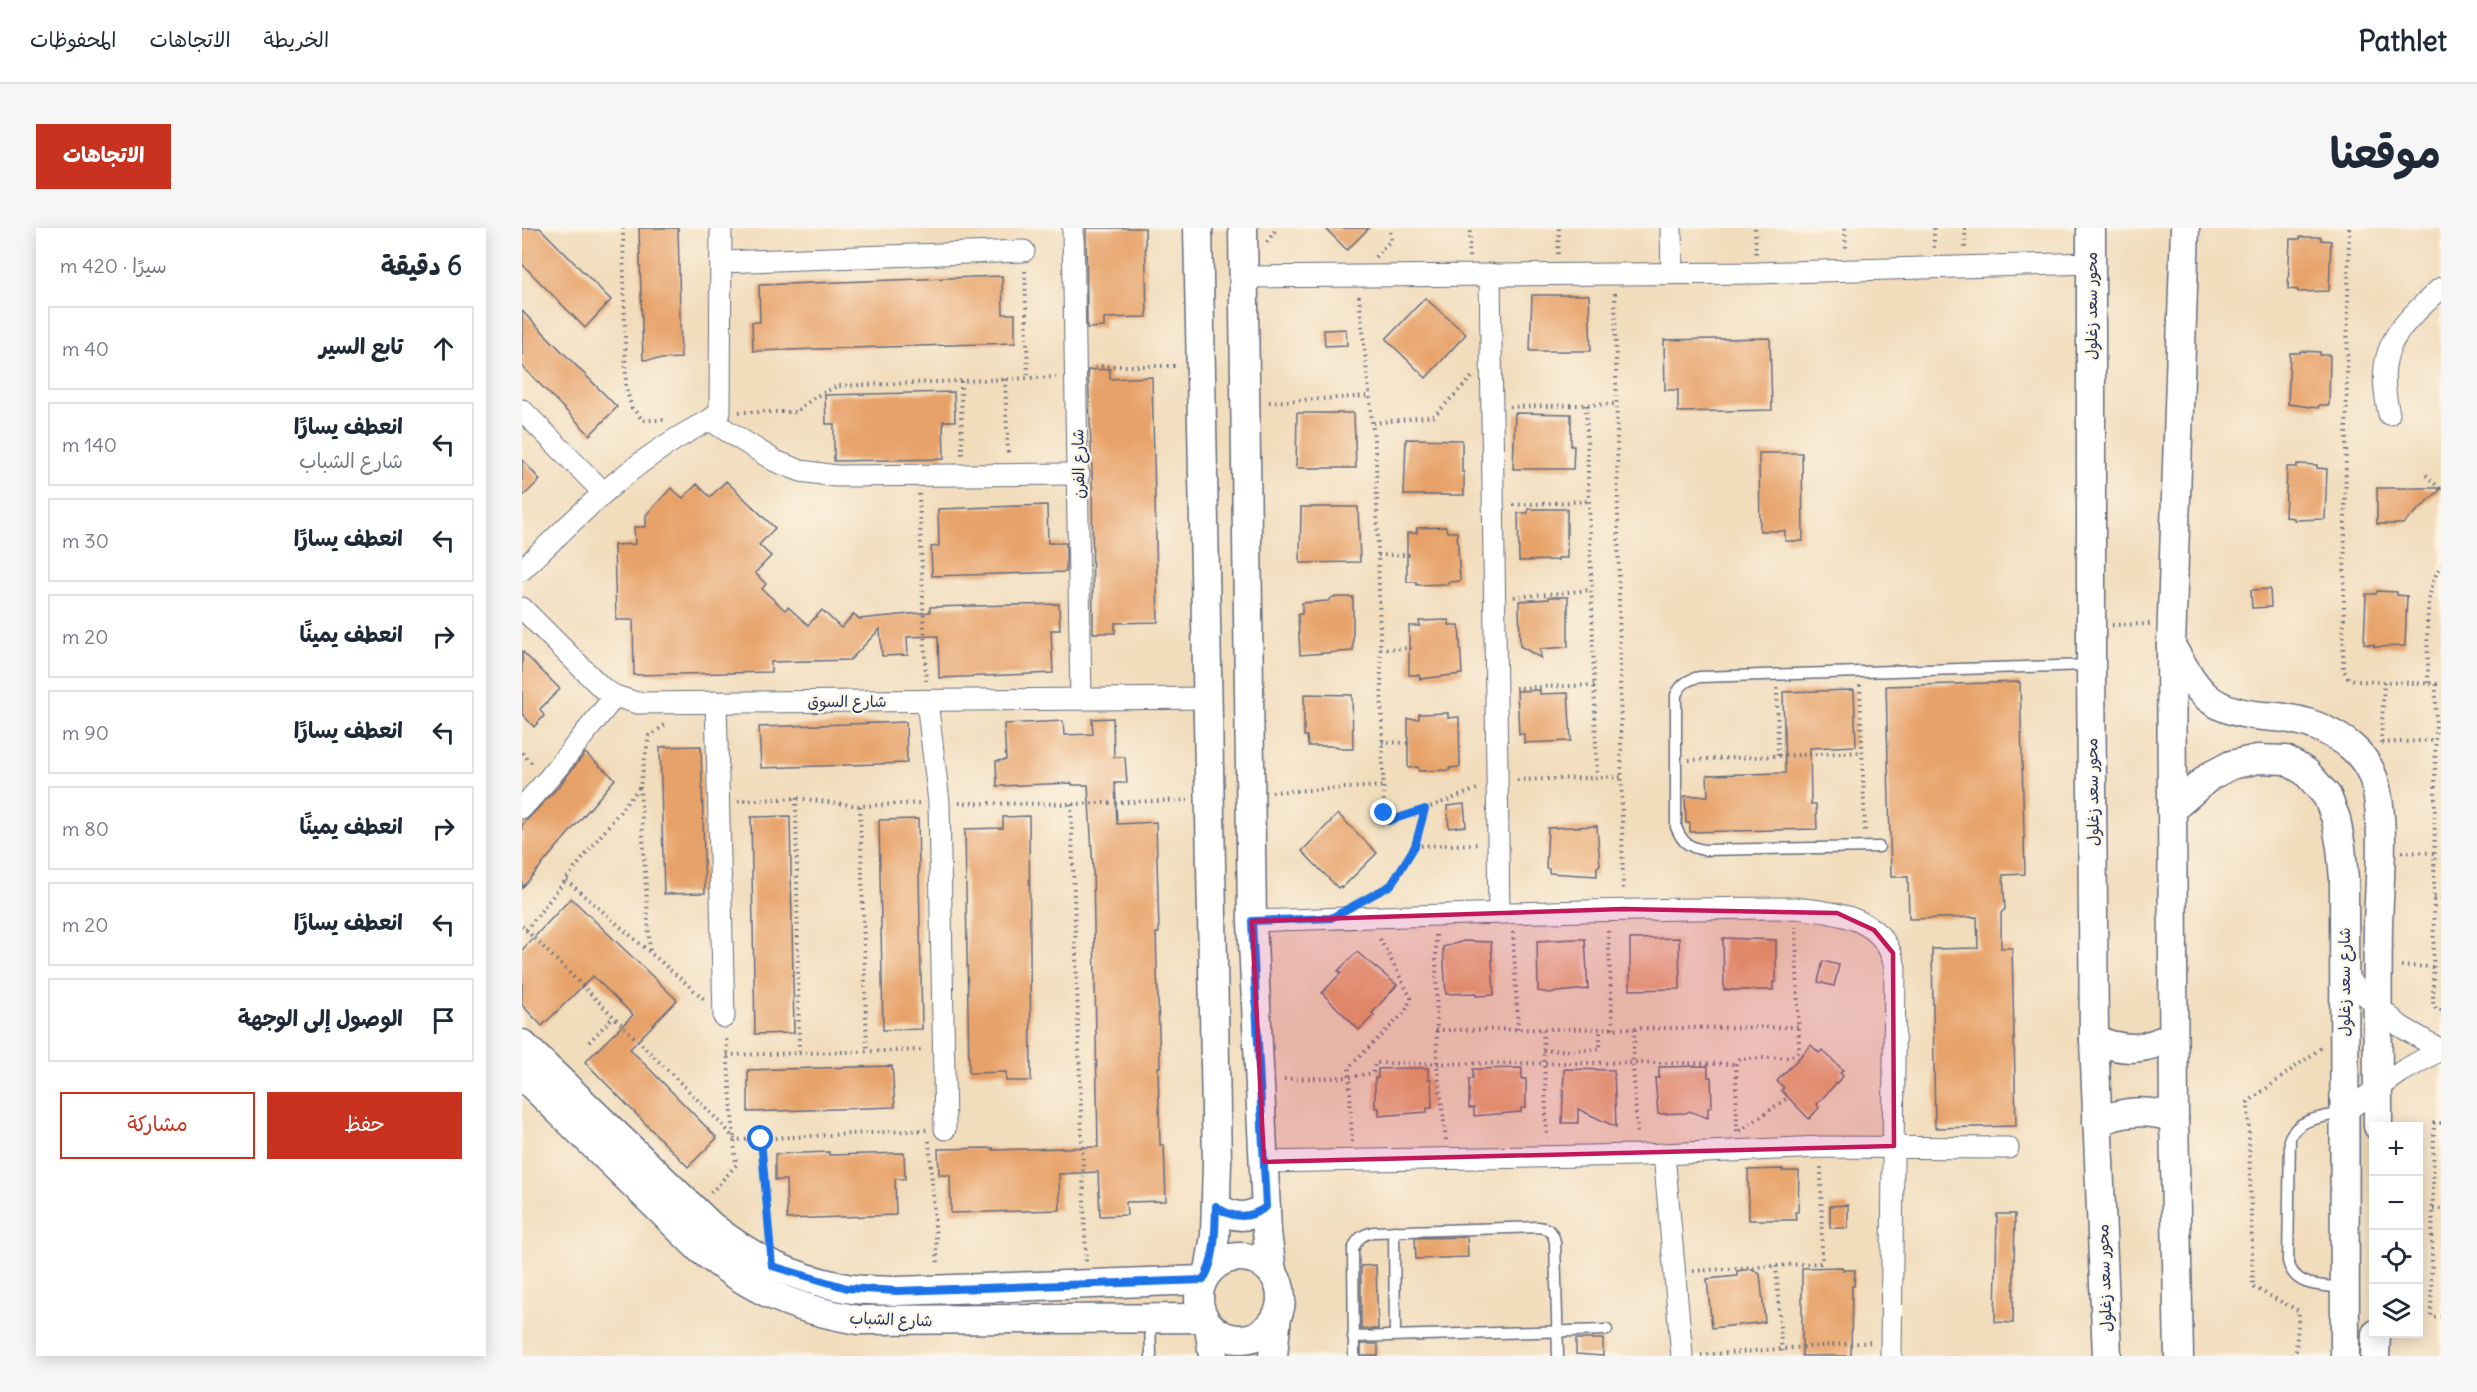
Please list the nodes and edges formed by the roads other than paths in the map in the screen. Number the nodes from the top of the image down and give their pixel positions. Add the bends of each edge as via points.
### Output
1 (721, 228) edge
2 (1073, 228) edge
3 (1198, 228) edge
4 (1243, 228) edge
5 (1671, 228) edge
6 (2091, 228) edge
7 (2185, 228) edge
8 (1024, 251) road end
9 (721, 262) junction
10 (2091, 263) junction
11 (1672, 273) junction
12 (1490, 274) junction
13 (1243, 277) junction
14 (2441, 288) edge
15 (522, 410) edge
16 (2389, 414) dead end
17 (715, 416) junction
18 (1079, 474) junction
19 (603, 492) junction
20 (522, 570) edge
21 (522, 608) edge
22 (2171, 635) junction
23 (2091, 665) junction
24 (615, 696) junction
25 (1208, 698) junction
26 (1081, 699) junction
27 (927, 701) junction
28 (716, 702) junction
29 (522, 808) edge
30 (2172, 809) junction
31 (1879, 847) dead end
32 (1506, 912) junction
33 (1252, 921) junction
34 (2344, 977) junction
35 (2378, 1007) junction
36 (724, 1017) road end
37 (2173, 1035) junction
38 (2094, 1039) junction
39 (522, 1044) edge
40 (2441, 1050) edge
41 (522, 1075) edge
42 (2378, 1088) junction
43 (2343, 1113) junction
44 (2174, 1118) junction
45 (2097, 1122) junction
46 (2378, 1122) edge
47 (937, 1130) road end
48 (1894, 1146) junction
49 (2008, 1148) dead end
50 (1664, 1154) junction
51 (1264, 1162) junction
52 (1216, 1206) junction
53 (1266, 1207) junction
54 (1394, 1231) junction
55 (1272, 1272) junction
56 (1206, 1276) junction
57 (2344, 1288) junction
58 (1277, 1315) junction
59 (1150, 1318) junction
60 (1207, 1322) junction
61 (1607, 1330) dead end
62 (1557, 1331) junction
63 (1395, 1335) junction
64 (1353, 1337) junction
65 (2376, 1338) edge
66 (1891, 1348) edge
67 (1151, 1356) edge
68 (1213, 1356) edge
69 (1273, 1356) edge
70 (1354, 1356) edge
71 (1558, 1356) edge
72 (1682, 1356) edge
73 (2107, 1356) edge
74 (2179, 1356) edge
75 (2345, 1356) edge
76 (2376, 1356) edge

1 - 9 street
2 - 18 street, شارع الفرن
3 - 25 street
4 - 13 street
5 - 11 street
6 - 10 street, محور سعد زغلول
7 - 22 street
8 - 9 street
9 - 17 street
10 - 11 street
10 - 23 street, محور سعد زغلول
11 - 12 street
12 - 13 street
12 - 32 street via 1499,843
13 - 33 street
14 - 16 street via 2392,340 2383,389
15 - 19 street
17 - 18 street via 775,461 801,471 836,476
17 - 19 street via 674,438
18 - 26 street, شارع الفرن
19 - 20 street
21 - 24 street, شارع السوق
22 - 30 street
22 - 35 street, شارع سعد زغلول via 2193,682 2212,702 2239,713 2312,724 2351,745 2364,761 2377,796
23 - 31 lane via 1700,677 1685,682 1676,695 1676,827 1689,847
23 - 38 street, محور سعد زغلول
24 - 28 street, شارع السوق via 637,703
24 - 29 street
25 - 26 street, شارع السوق
25 - 52 street
26 - 27 street, شارع السوق
27 - 28 street, شارع السوق
27 - 47 street via 939,802 944,1049
28 - 36 street
30 - 34 street, شارع سعد زغلول via 2210,776 2231,765 2258,759 2286,760 2306,772 2327,796 2336,819 2341,847
30 - 37 street
32 - 33 street
32 - 48 street via 1795,908 1856,919 1886,940 1893,953
33 - 51 street
34 - 35 street
34 - 43 street, شارع سعد زغلول
35 - 40 street via 2413,1035
35 - 42 street, شارع سعد زغلول
37 - 38 street via 2142,1048 2126,1049
37 - 44 street
38 - 45 street, محور سعد زغلول
39 - 56 street, شارع الشباب via 696,1211 741,1249 772,1266 847,1288 940,1290
40 - 42 street
41 - 59 street, شارع الشباب via 700,1249 758,1290 790,1304 824,1314 871,1320
42 - 43 street
42 - 46 street, شارع سعد زغلول
43 - 57 street, شارع سعد زغلول
43 - 57 lane via 2303,1122 2290,1137 2288,1261 2298,1280
44 - 45 street via 2143,1111
44 - 74 street
45 - 73 street, محور سعد زغلول
48 - 49 street
48 - 50 street via 1821,1147 1737,1141
48 - 66 street
50 - 51 street
50 - 72 street
51 - 53 street
52 - 53 street via 1241,1217
52 - 56 street via 1215,1236
53 - 55 street
54 - 62 lane via 1547,1228 1555,1242
54 - 63 lane
54 - 64 lane via 1364,1234 1356,1241
55 - 56 street via 1245,1257 1225,1260
55 - 58 street via 1280,1293
56 - 60 street via 1199,1299
57 - 75 street, شارع سعد زغلول
58 - 60 street via 1264,1330 1246,1339 1220,1334
58 - 69 street
59 - 60 street, شارع الشباب
59 - 67 lane
60 - 68 street
61 - 62 lane
62 - 63 lane
62 - 71 lane
63 - 64 lane
64 - 70 lane
65 - 76 street

